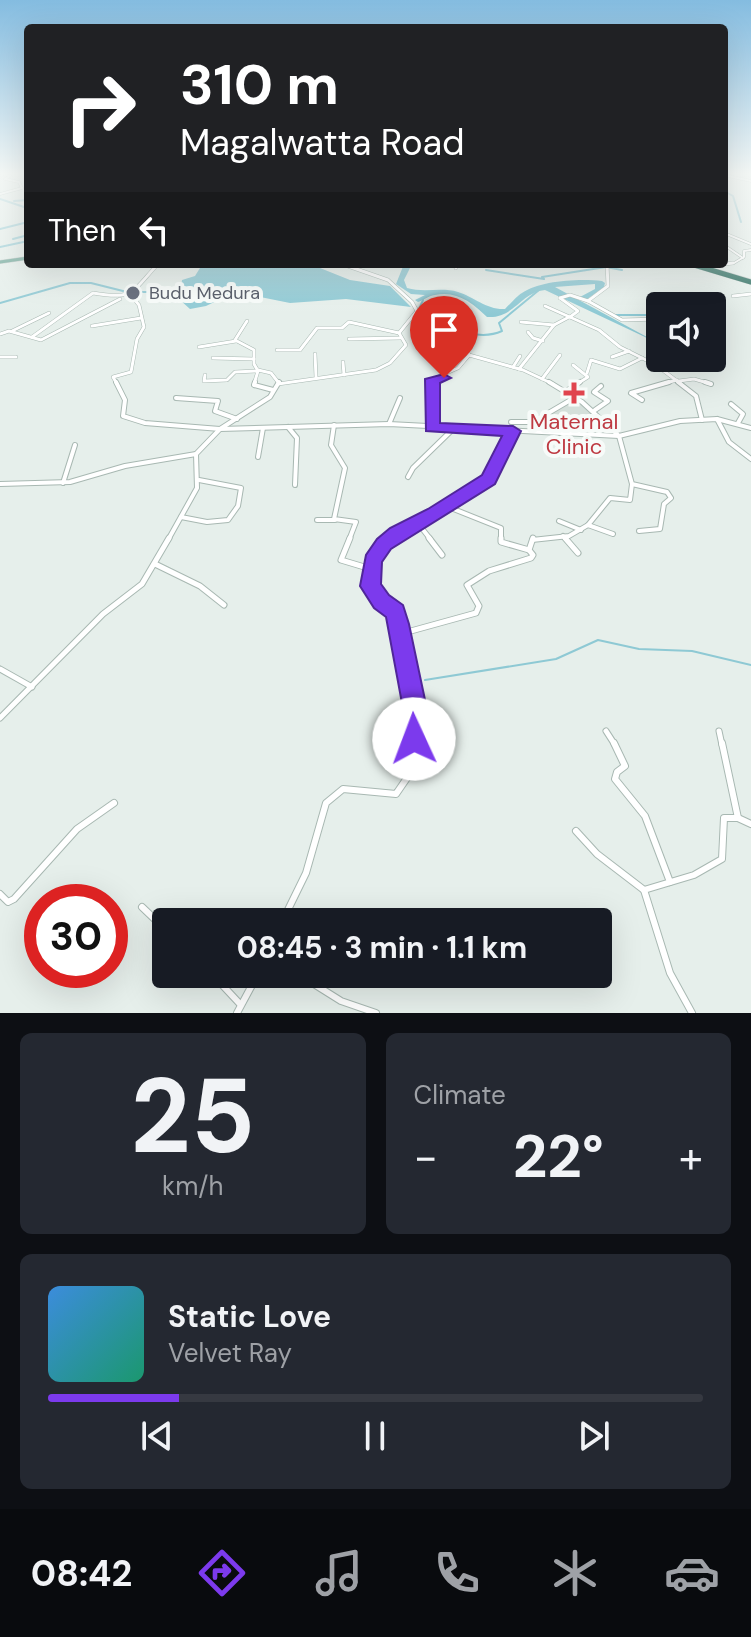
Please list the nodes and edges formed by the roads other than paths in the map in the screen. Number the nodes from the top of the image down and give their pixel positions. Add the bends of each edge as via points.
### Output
1 (728, 235) edge
2 (751, 244) edge
3 (728, 248) edge
4 (751, 250) edge
5 (743, 258) junction
6 (24, 259) edge
7 (0, 262) edge
8 (728, 264) edge
9 (154, 268) edge
10 (354, 268) edge
11 (607, 268) edge
12 (705, 268) edge
13 (751, 282) edge
14 (130, 294) junction
15 (733, 296) dead end
16 (748, 296) edge
17 (122, 298) junction
18 (588, 301) junction
19 (545, 306) dead end
20 (417, 311) junction
21 (49, 313) dead end
22 (569, 317) junction
23 (141, 318) junction
24 (646, 319) edge
25 (247, 321) dead end
26 (521, 322) dead end
27 (554, 325) junction
28 (92, 326) dead end
29 (9, 331) junction
30 (528, 332) dead end
31 (0, 334) edge
32 (400, 335) junction
33 (32, 337) junction
34 (349, 339) dead end
35 (236, 341) junction
36 (543, 341) junction
37 (199, 347) dead end
38 (277, 350) dead end
39 (629, 351) junction
40 (315, 354) dead end
41 (469, 355) junction
42 (560, 355) dead end
43 (520, 356) dead end
44 (0, 357) edge
45 (16, 357) dead end
46 (612, 357) dead end
47 (213, 358) dead end
48 (642, 358) junction
49 (254, 359) junction
50 (343, 362) dead end
51 (573, 365) dead end
52 (513, 367) junction
53 (519, 369) junction
54 (258, 370) junction
55 (587, 373) junction
56 (205, 375) dead end
57 (344, 375) junction
58 (316, 377) junction
59 (542, 379) junction
60 (678, 381) junction
61 (278, 382) junction
62 (711, 384) dead end
63 (601, 386) dead end
64 (273, 390) junction
65 (565, 392) junction
66 (176, 398) dead end
67 (400, 398) dead end
68 (574, 398) junction
69 (642, 400) dead end
70 (731, 404) dead end
71 (595, 410) junction
72 (237, 419) junction
73 (717, 419) junction
74 (702, 420) junction
75 (511, 422) dead end
76 (738, 423) junction
77 (389, 424) junction
78 (334, 425) junction
79 (288, 427) junction
80 (263, 428) junction
81 (432, 428) junction
82 (751, 428) edge
83 (220, 429) junction
84 (453, 429) junction
85 (513, 431) junction
86 (619, 436) junction
87 (75, 445) dead end
88 (196, 454) junction
89 (258, 457) dead end
90 (751, 459) edge
91 (408, 477) dead end
92 (199, 480) junction
93 (63, 483) junction
94 (0, 484) edge
95 (632, 484) junction
96 (295, 485) dead end
97 (446, 506) junction
98 (181, 517) junction
99 (317, 520) dead end
100 (335, 520) junction
101 (559, 521) dead end
102 (417, 522) junction
103 (588, 525) junction
104 (581, 530) junction
105 (639, 531) dead end
106 (613, 534) dead end
107 (563, 536) junction
108 (529, 550) junction
109 (578, 553) dead end
110 (442, 555) dead end
111 (155, 564) junction
112 (371, 569) junction
113 (224, 605) dead end
114 (400, 634) junction
115 (0, 669) edge
116 (32, 687) junction
117 (0, 718) edge
118 (606, 731) dead end
119 (719, 731) dead end
120 (114, 803) dead end
121 (738, 818) junction
122 (751, 824) edge
123 (576, 831) dead end
124 (670, 882) junction
125 (644, 890) junction
126 (0, 894) edge
127 (142, 907) dead end
128 (289, 908) edge
129 (152, 917) edge
130 (223, 988) edge
131 (250, 988) edge
132 (320, 988) edge
133 (239, 1009) edge
134 (376, 1013) edge
135 (692, 1013) edge

1 - 2 street
3 - 5 street
4 - 5 street via 742,252
5 - 8 street
6 - 7 main road
9 - 14 street
10 - 20 street via 388,280
11 - 18 street via 606,289
12 - 13 highway
14 - 17 street
14 - 23 street
15 - 16 street
17 - 33 street via 46,338
17 - 33 street via 93,293
18 - 22 street via 570,295 560,298 578,312
18 - 24 street via 622,320
19 - 22 street
20 - 32 street
20 - 41 street via 457,330
21 - 29 street
22 - 27 street
22 - 39 street
23 - 28 street
23 - 83 street via 144,327 131,372 113,377 125,400 123,416 145,423
25 - 35 street
26 - 27 street
27 - 36 street
29 - 31 street
29 - 33 street
30 - 36 street
32 - 34 street
32 - 38 street via 349,322 342,328 317,328 300,350
32 - 57 street via 406,345 390,363
35 - 37 street
35 - 49 street via 253,349
36 - 53 street
39 - 46 street
39 - 48 street
40 - 58 street
41 - 52 street
41 - 81 street via 447,377 433,379
42 - 59 street
43 - 52 street
44 - 45 street
47 - 49 street
48 - 55 street via 620,369 591,360
48 - 60 street
49 - 54 street
50 - 57 street
51 - 55 street
52 - 53 street
53 - 59 street
54 - 56 street via 235,372 227,380 204,381
54 - 61 street via 271,373
54 - 64 street via 254,385
55 - 65 street
57 - 58 street
58 - 61 street
59 - 65 street
60 - 62 street
60 - 69 street via 631,393
60 - 74 street via 696,396
61 - 64 street
63 - 71 street via 594,392 608,401
64 - 72 street
65 - 68 street
66 - 72 street via 218,401 215,411
67 - 77 street
68 - 71 street
68 - 75 street via 529,424
70 - 76 street via 743,414
71 - 86 street
72 - 83 street
73 - 74 street
73 - 76 street
73 - 90 street via 729,442
74 - 86 street
76 - 82 street
77 - 78 street
77 - 81 street
78 - 79 street
78 - 100 street via 331,445 345,468
79 - 80 street
79 - 96 street via 297,438
80 - 83 street
80 - 89 street
81 - 84 street
83 - 88 street
84 - 85 street
84 - 91 street
85 - 86 street
85 - 97 street via 489,479
86 - 95 street
87 - 93 street
88 - 92 street
88 - 93 street
92 - 98 street
92 - 98 street via 241,488 238,506 228,520
93 - 94 street
95 - 103 street via 630,500 610,498
95 - 105 street via 667,492 671,498 664,504 660,529
97 - 102 street
97 - 108 street via 501,528 501,542
98 - 111 street
99 - 100 street
100 - 112 street via 356,522 341,560
101 - 104 street
102 - 110 street
102 - 112 street via 384,544
103 - 104 street
103 - 106 street
104 - 107 street
107 - 108 street via 533,538
107 - 109 street
108 - 114 street via 531,558 489,571 467,585 479,606 476,613
111 - 113 street via 200,586
111 - 116 street via 142,584 103,614
112 - 114 street via 370,586 395,612
114 - 128 street via 416,714 406,779 396,794 343,789 326,803 306,873
115 - 116 street
116 - 117 street
118 - 124 street via 625,761 615,779 645,816
119 - 121 street
120 - 126 street via 77,829 14,899 8,902
121 - 122 street
121 - 124 street via 724,818 722,859
123 - 125 street
124 - 125 street
125 - 135 street via 670,973
127 - 129 street
130 - 133 street
131 - 133 street
132 - 134 street

